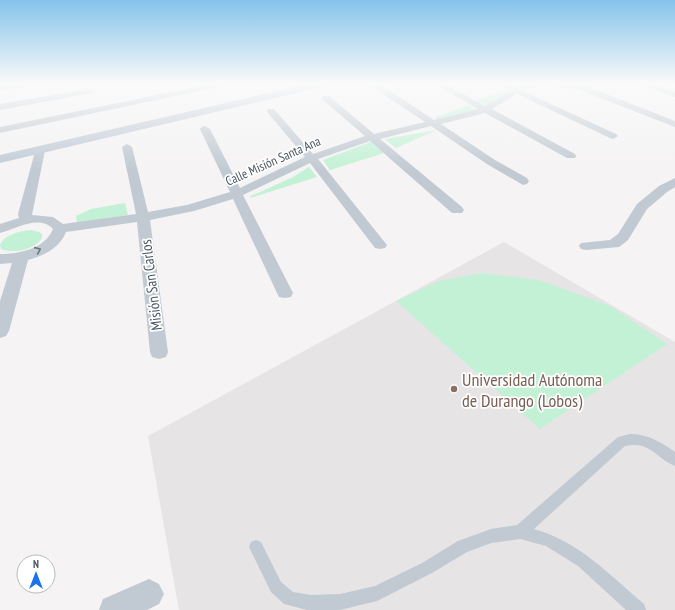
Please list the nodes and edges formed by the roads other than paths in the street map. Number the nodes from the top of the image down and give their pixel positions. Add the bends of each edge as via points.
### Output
1 (49, 112) edge
2 (200, 112) edge
3 (272, 112) edge
4 (343, 112) edge
5 (417, 112) edge
6 (478, 112) edge
7 (491, 112) edge
8 (563, 112) edge
9 (648, 112) edge
10 (434, 124) junction
11 (675, 124) edge
12 (205, 129) dead end
13 (0, 130) edge
14 (371, 136) junction
15 (613, 136) dead end
16 (127, 147) dead end
17 (40, 150) junction
18 (571, 156) dead end
19 (311, 158) junction
20 (0, 159) edge
21 (523, 181) dead end
22 (675, 182) edge
23 (669, 192) edge
24 (236, 194) junction
25 (457, 210) dead end
26 (143, 217) junction
27 (26, 220) junction
28 (0, 229) edge
29 (60, 229) junction
30 (380, 245) dead end
31 (586, 246) dead end
32 (21, 257) junction
33 (0, 259) edge
34 (285, 293) dead end
35 (0, 331) edge
36 (159, 352) dead end
37 (675, 460) edge
38 (520, 532) junction
39 (256, 547) dead end
40 (149, 594) dead end
41 (114, 610) edge
42 (638, 610) edge

1 - 13 street
2 - 17 main road
3 - 19 street
4 - 14 street
5 - 10 street
6 - 10 street, Calle Misión Santa Ana
7 - 18 street
8 - 15 street
9 - 11 street
10 - 14 street, Calle Misión Santa Ana
10 - 21 street
12 - 24 street
14 - 19 street, Calle Misión Santa Ana
14 - 25 street
16 - 26 street, Misión San Carlos
17 - 20 main road
17 - 27 street via 25,214
19 - 24 street, Calle Misión Santa Ana
19 - 30 street
22 - 23 street
23 - 31 street via 642,207 623,237 614,244
24 - 26 street, Calle Misión Santa Ana via 189,208
24 - 34 street
26 - 29 street, Calle Misión Santa Ana
26 - 36 street, Misión San Carlos
27 - 28 street
27 - 29 street via 49,220 56,223
32 -> 29 street via 52,242
32 - 33 street
32 - 35 street
37 - 38 lane via 650,442 634,438 622,442
38 - 39 lane via 491,536 463,546 377,594 340,602 311,603 289,599 276,587
38 - 42 lane via 549,540 583,561
40 - 41 street

